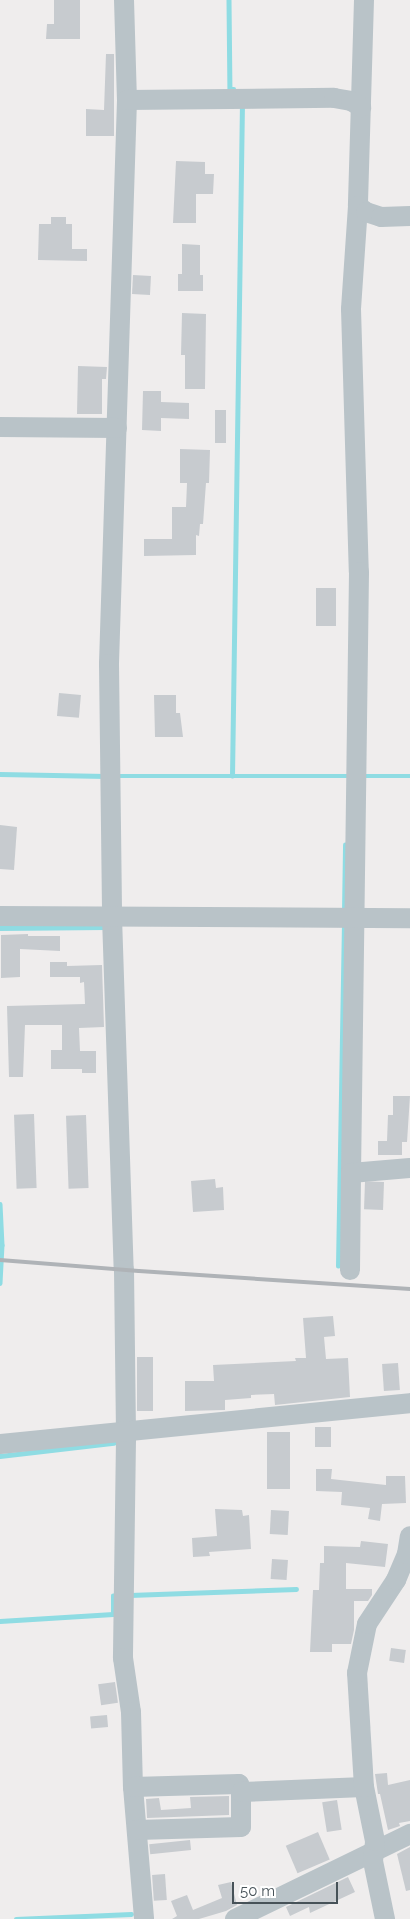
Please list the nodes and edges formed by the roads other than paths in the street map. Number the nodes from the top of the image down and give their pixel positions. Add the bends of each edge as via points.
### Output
1 (124, 0) edge
2 (364, 0) edge
3 (127, 100) junction
4 (361, 107) junction
5 (358, 206) junction
6 (410, 216) edge
7 (0, 427) edge
8 (117, 428) junction
9 (0, 916) edge
10 (112, 916) junction
11 (348, 918) junction
12 (410, 918) edge
13 (410, 1168) edge
14 (351, 1173) junction
15 (350, 1270) dead end
16 (410, 1404) edge
17 (126, 1439) junction
18 (0, 1444) edge
19 (410, 1536) edge
20 (133, 1786) junction
21 (364, 1787) junction
22 (241, 1792) junction
23 (137, 1830) junction
24 (410, 1834) edge
25 (374, 1852) junction
26 (144, 1919) edge
27 (235, 1919) edge
28 (385, 1919) edge

1 - 3 street
2 - 4 street
3 - 4 street via 334,98 351,101
3 - 8 street
4 - 5 street
5 - 6 street via 381,217
5 - 11 street via 351,309 359,572 356,776
7 - 8 street
8 - 10 street via 109,664
9 - 10 street
10 - 11 street
10 - 17 street via 119,1081
11 - 12 street
11 - 14 street
13 - 14 street
14 - 15 street
16 - 17 street
17 - 18 street
17 - 20 street via 123,1658 131,1712
19 - 21 street via 407,1554 396,1580 366,1624 357,1674
20 - 22 street via 239,1784
20 - 23 street
21 - 22 street
21 - 25 street via 375,1841
22 - 23 street via 241,1827
23 - 26 street
24 - 25 street
25 - 27 street
25 - 28 street

